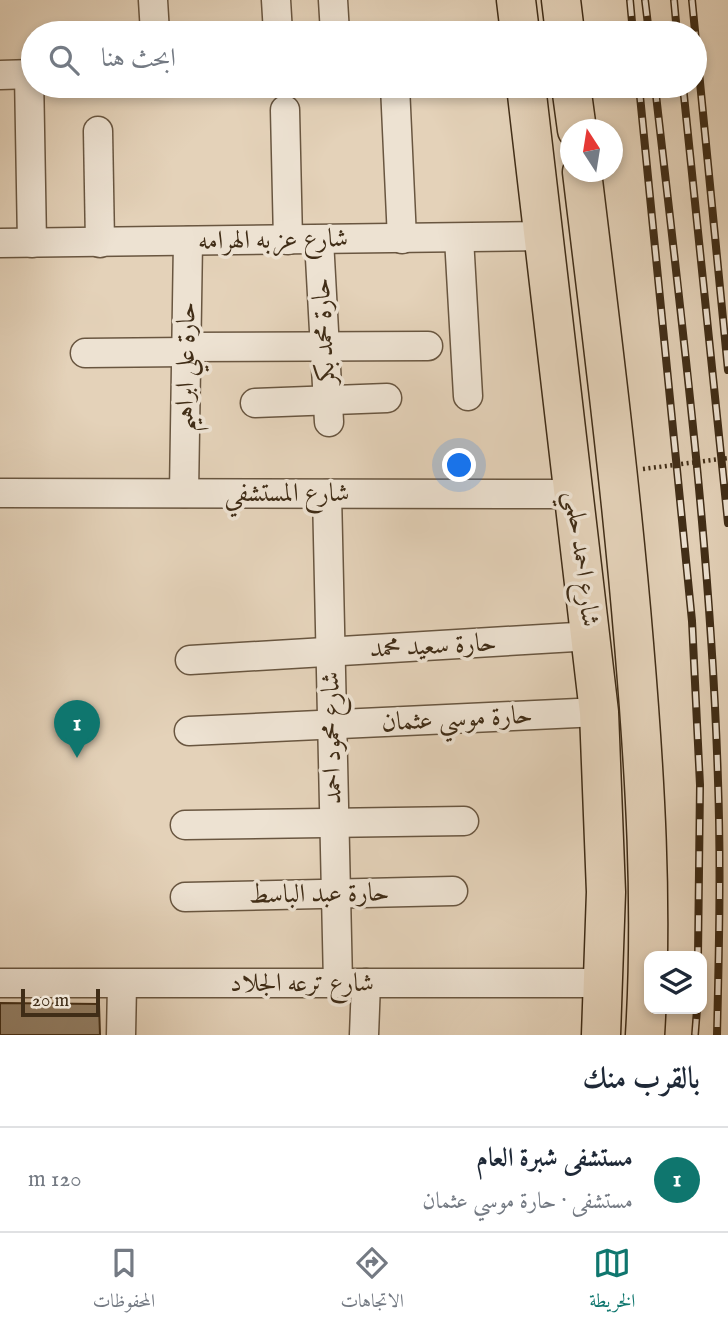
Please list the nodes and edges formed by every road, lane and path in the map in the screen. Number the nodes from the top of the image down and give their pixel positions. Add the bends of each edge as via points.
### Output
1 (153, 0) edge
2 (276, 0) edge
3 (333, 0) edge
4 (516, 0) edge
5 (561, 0) edge
6 (154, 21) edge
7 (277, 21) edge
8 (334, 21) edge
9 (519, 21) edge
10 (564, 21) edge
11 (21, 74) edge
12 (0, 75) edge
13 (31, 98) edge
14 (396, 98) edge
15 (528, 98) edge
16 (572, 98) edge
17 (285, 110) dead end
18 (575, 119) edge
19 (98, 131) dead end
20 (583, 182) edge
21 (546, 236) junction
22 (459, 238) junction
23 (402, 239) junction
24 (288, 240) junction
25 (319, 240) junction
26 (188, 242) junction
27 (0, 243) edge
28 (32, 243) junction
29 (100, 243) junction
30 (428, 346) dead end
31 (325, 347) junction
32 (187, 349) junction
33 (85, 353) dead end
34 (468, 396) dead end
35 (387, 398) dead end
36 (255, 402) dead end
37 (329, 411) junction
38 (728, 458) edge
39 (643, 468) dead end
40 (0, 493) edge
41 (184, 493) junction
42 (327, 494) junction
43 (574, 494) junction
44 (592, 636) junction
45 (331, 652) junction
46 (190, 660) dead end
47 (599, 712) junction
48 (332, 725) junction
49 (189, 732) dead end
50 (464, 821) dead end
51 (334, 823) junction
52 (185, 825) dead end
53 (453, 891) dead end
54 (336, 894) junction
55 (185, 897) dead end
56 (604, 982) junction
57 (0, 983) edge
58 (338, 983) junction
59 (366, 983) junction
60 (122, 985) junction
61 (121, 1035) edge
62 (364, 1035) edge
63 (601, 1035) edge
64 (645, 1035) edge

1 - 6 street
2 - 7 street
3 - 8 street
4 - 9 main road
5 - 10 main road
11 - 12 street
13 - 28 street
14 - 23 street
15 - 21 main road, شارع احمد حلمي
16 - 18 main road
17 - 24 street
19 - 29 street
20 - 64 main road, شارع احمد حلمي via 621,494 642,734 650,893
21 - 22 street, شارع عزبه الهرامه
21 - 43 main road, شارع احمد حلمي
22 - 23 street, شارع عزبه الهرامه
22 - 34 street
23 - 25 street, شارع عزبه الهرامه
24 - 25 street, شارع عزبه الهرامه
24 - 26 street, شارع عزبه الهرامه
25 - 31 street, حارة محمد بكر
26 - 29 street, شارع عزبه الهرامه
26 - 32 street, حارة علي ابراهيم
27 - 28 street, شارع عزبه الهرامه
28 - 29 street, شارع عزبه الهرامه
30 - 31 street
31 - 32 street
31 - 37 street, حارة محمد بكر
32 - 33 street
32 - 41 street, حارة علي ابراهيم
35 - 37 street
36 - 37 street
38 - 39 path, bridge
40 - 41 street, شارع المستشفي
41 - 42 street, شارع المستشفي
42 - 43 street, شارع المستشفي
42 - 45 street, شارع محمود احمد
43 - 44 main road, شارع احمد حلمي
44 - 45 street, حارة سعيد محمد
44 - 47 main road, شارع احمد حلمي
45 - 46 street, حارة سعيد محمد
45 - 48 street, شارع محمود احمد
47 - 48 street, حارة موسي عثمان
47 - 56 main road, شارع احمد حلمي via 606,867
48 - 49 street, حارة موسي عثمان
48 - 51 street, شارع محمود احمد
50 - 51 street
51 - 52 street
51 - 54 street, شارع محمود احمد
53 - 54 street, حارة عبد الباسط
54 - 55 street, حارة عبد الباسط
54 - 58 street, شارع محمود احمد
56 - 59 street, شارع ترعه الجلاد
56 - 63 main road, شارع احمد حلمي
57 - 60 street, شارع ترعه الجلاد
58 - 59 street, شارع ترعه الجلاد
58 - 60 street, شارع ترعه الجلاد
59 - 62 street
60 - 61 street

